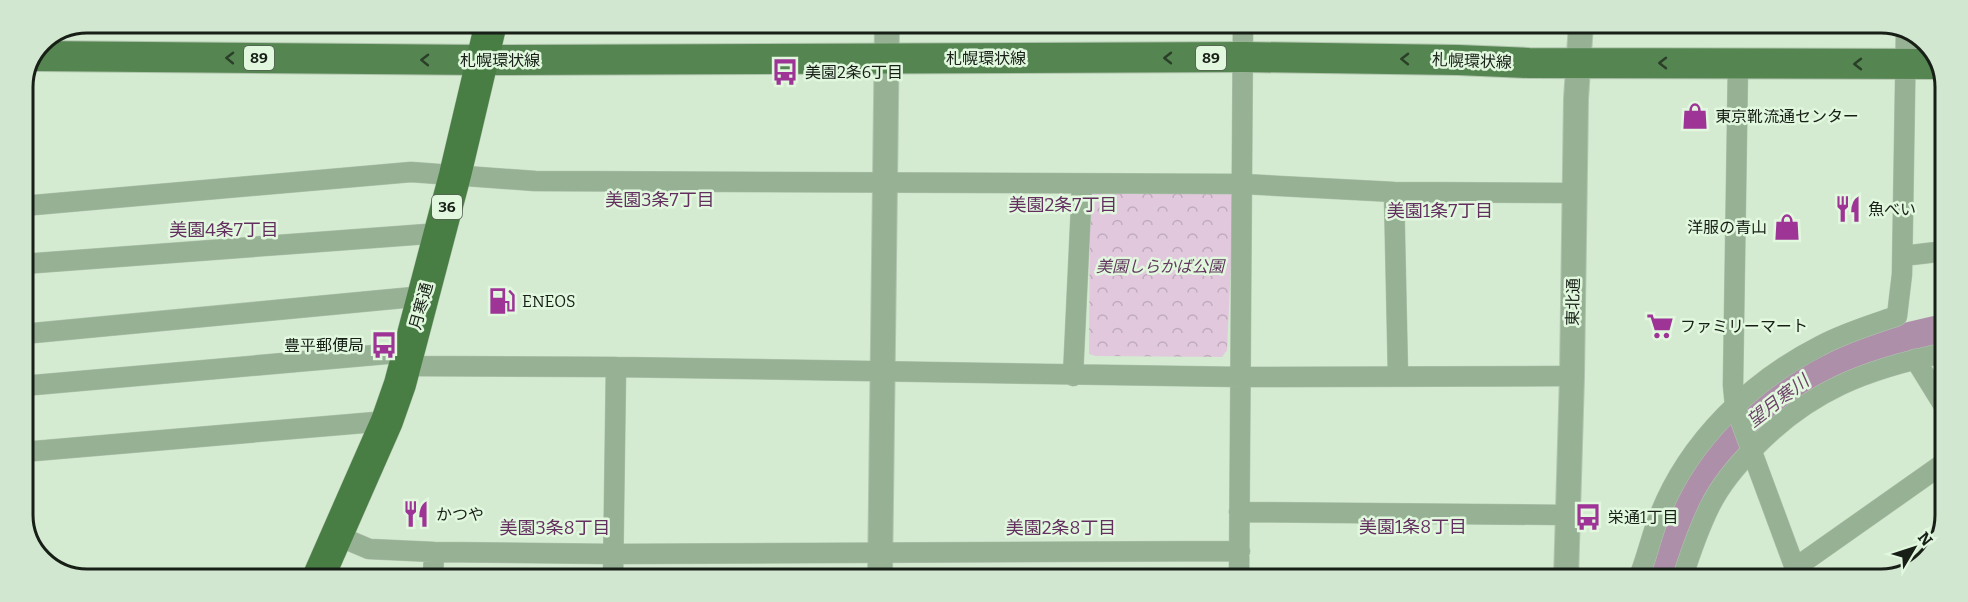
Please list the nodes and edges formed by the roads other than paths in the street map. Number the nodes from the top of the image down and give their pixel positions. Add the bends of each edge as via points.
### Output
1 (489, 33) edge
2 (886, 33) edge
3 (1243, 33) edge
4 (1580, 33) edge
5 (1906, 39) edge
6 (43, 56) edge
7 (1244, 57) junction
8 (885, 58) junction
9 (483, 60) junction
10 (1578, 63) junction
11 (1738, 63) junction
12 (1906, 64) junction
13 (1930, 64) edge
14 (455, 175) junction
15 (884, 183) junction
16 (1243, 184) junction
17 (1082, 185) junction
18 (1394, 192) junction
19 (1574, 193) junction
20 (33, 205) edge
21 (440, 233) junction
22 (1935, 252) edge
23 (1902, 256) junction
24 (33, 263) edge
25 (424, 296) junction
26 (33, 333) edge
27 (1935, 355) edge
28 (407, 359) junction
29 (1915, 359) junction
30 (616, 367) junction
31 (884, 371) junction
32 (1073, 376) junction
33 (1398, 376) junction
34 (1572, 376) junction
35 (1240, 377) junction
36 (33, 385) edge
37 (1935, 391) edge
38 (1737, 411) junction
39 (387, 421) junction
40 (1750, 444) junction
41 (33, 451) edge
42 (1935, 471) edge
43 (1239, 512) junction
44 (1567, 515) junction
45 (336, 535) junction
46 (1240, 551) junction
47 (434, 552) junction
48 (613, 554) junction
49 (880, 554) junction
50 (322, 569) edge
51 (433, 569) edge
52 (613, 569) edge
53 (880, 569) edge
54 (1239, 569) edge
55 (1566, 569) edge
56 (1641, 569) edge
57 (1685, 569) edge
58 (1795, 569) edge
59 (1804, 569) edge

1 - 9 highway, 月寒通 / 36
2 - 8 street
3 - 7 street
4 - 10 street, 東北通
5 - 12 street
9 -> 6 main road, 札幌環状線 / 89
7 -> 8 main road, 札幌環状線 / 89
10 -> 7 main road, 札幌環状線 / 89
7 - 16 street
8 - 9 main road, 札幌環状線 / 89
8 - 15 street
9 - 14 highway, 月寒通 / 36
11 -> 10 main road, 札幌環状線 / 89
10 - 19 street, 東北通
12 -> 11 main road, 札幌環状線 / 89
11 - 38 street via 1733,385
12 - 13 main road, 札幌環状線 / 89
12 - 23 street
14 - 15 street via 535,181
14 - 20 street via 411,172
14 - 21 highway, 月寒通 / 36
15 - 17 street
15 - 31 street
16 - 17 street
16 - 18 street
16 - 35 street
17 - 32 street
18 - 19 street
18 - 33 street
19 - 34 street, 東北通
21 - 24 street
21 - 25 highway, 月寒通 / 36
22 - 23 street
23 - 38 street via 1897,316 1821,345 1779,369 1748,393
25 - 26 street
25 - 28 highway, 月寒通 / 36
27 - 29 street
28 - 30 street
28 - 36 street
28 - 39 highway, 月寒通 / 36
29 - 37 street
29 - 40 street via 1868,373 1813,398
30 - 31 street
30 - 48 street
31 - 32 street
31 - 49 street
32 - 35 street
33 - 34 street
33 - 35 street
34 - 44 street, 東北通
35 - 43 street
38 - 40 street
38 - 56 street via 1699,446 1674,486
39 - 41 street
39 - 45 highway, 月寒通 / 36
40 - 57 street via 1711,504
40 - 58 street
42 - 59 street
43 - 44 street
43 - 46 street
44 - 55 street, 東北通
45 - 47 street via 369,549
45 - 50 highway, 月寒通 / 36
46 - 49 street
46 - 54 street
47 - 48 street
47 - 51 street
48 - 49 street
48 - 52 street
49 - 53 street

